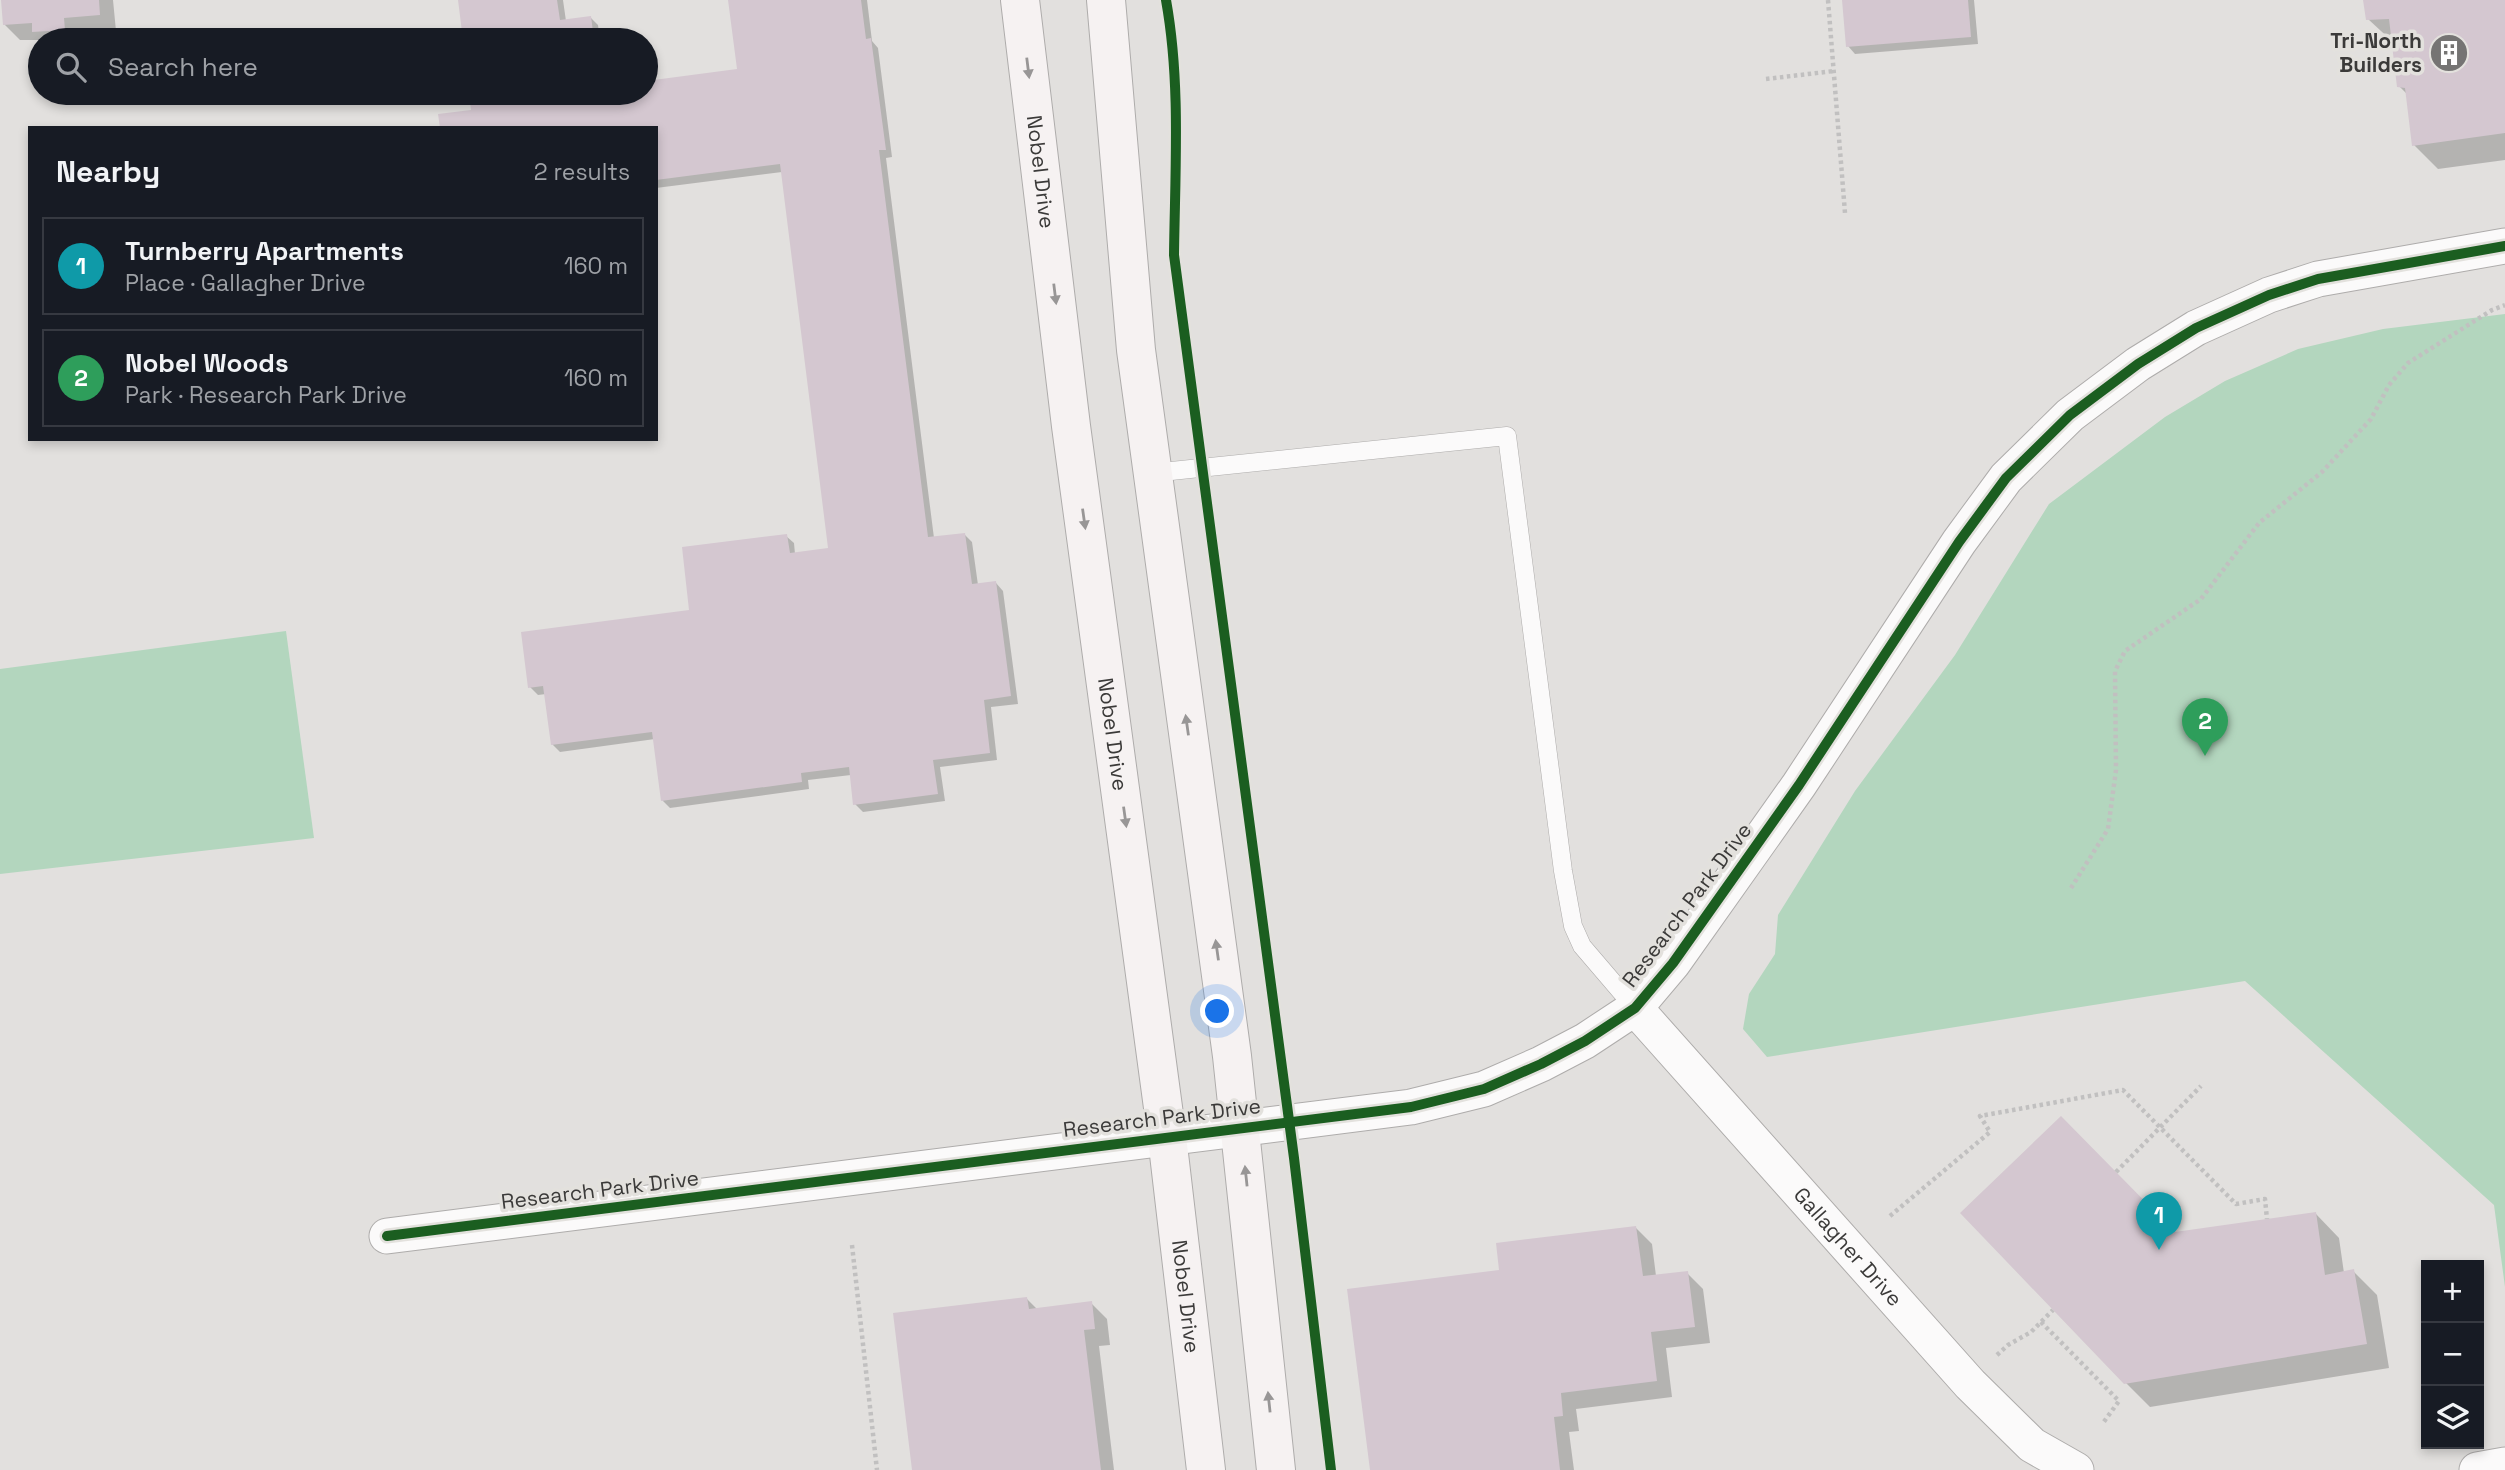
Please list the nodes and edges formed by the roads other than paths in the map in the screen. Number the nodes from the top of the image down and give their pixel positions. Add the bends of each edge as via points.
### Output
1 (1020, 0) edge
2 (1106, 0) edge
3 (2505, 246) edge
4 (1152, 473) junction
5 (1634, 1008) junction
6 (1240, 1127) junction
7 (1167, 1137) junction
8 (387, 1236) dead end
9 (2505, 1465) edge
10 (1206, 1470) edge
11 (1276, 1470) edge
12 (2076, 1470) edge
13 (2477, 1470) edge

1 -> 7 street, Nobel Drive via 1071,426
2 - 4 street via 1136,350
3 - 5 street, Research Park Drive via 2318,279 2269,295 2196,328 2070,415 2006,478 1982,510 1799,785 1673,963
4 - 5 lane via 1507,436 1573,926 1582,946
6 -> 4 street
5 - 6 street, Research Park Drive via 1585,1041 1483,1089 1410,1107
5 - 12 street, Gallagher Drive via 1970,1384 2032,1445
6 - 7 street, Research Park Drive
11 -> 6 street
7 - 8 street, Research Park Drive
7 - 10 street, Nobel Drive
9 - 13 street

